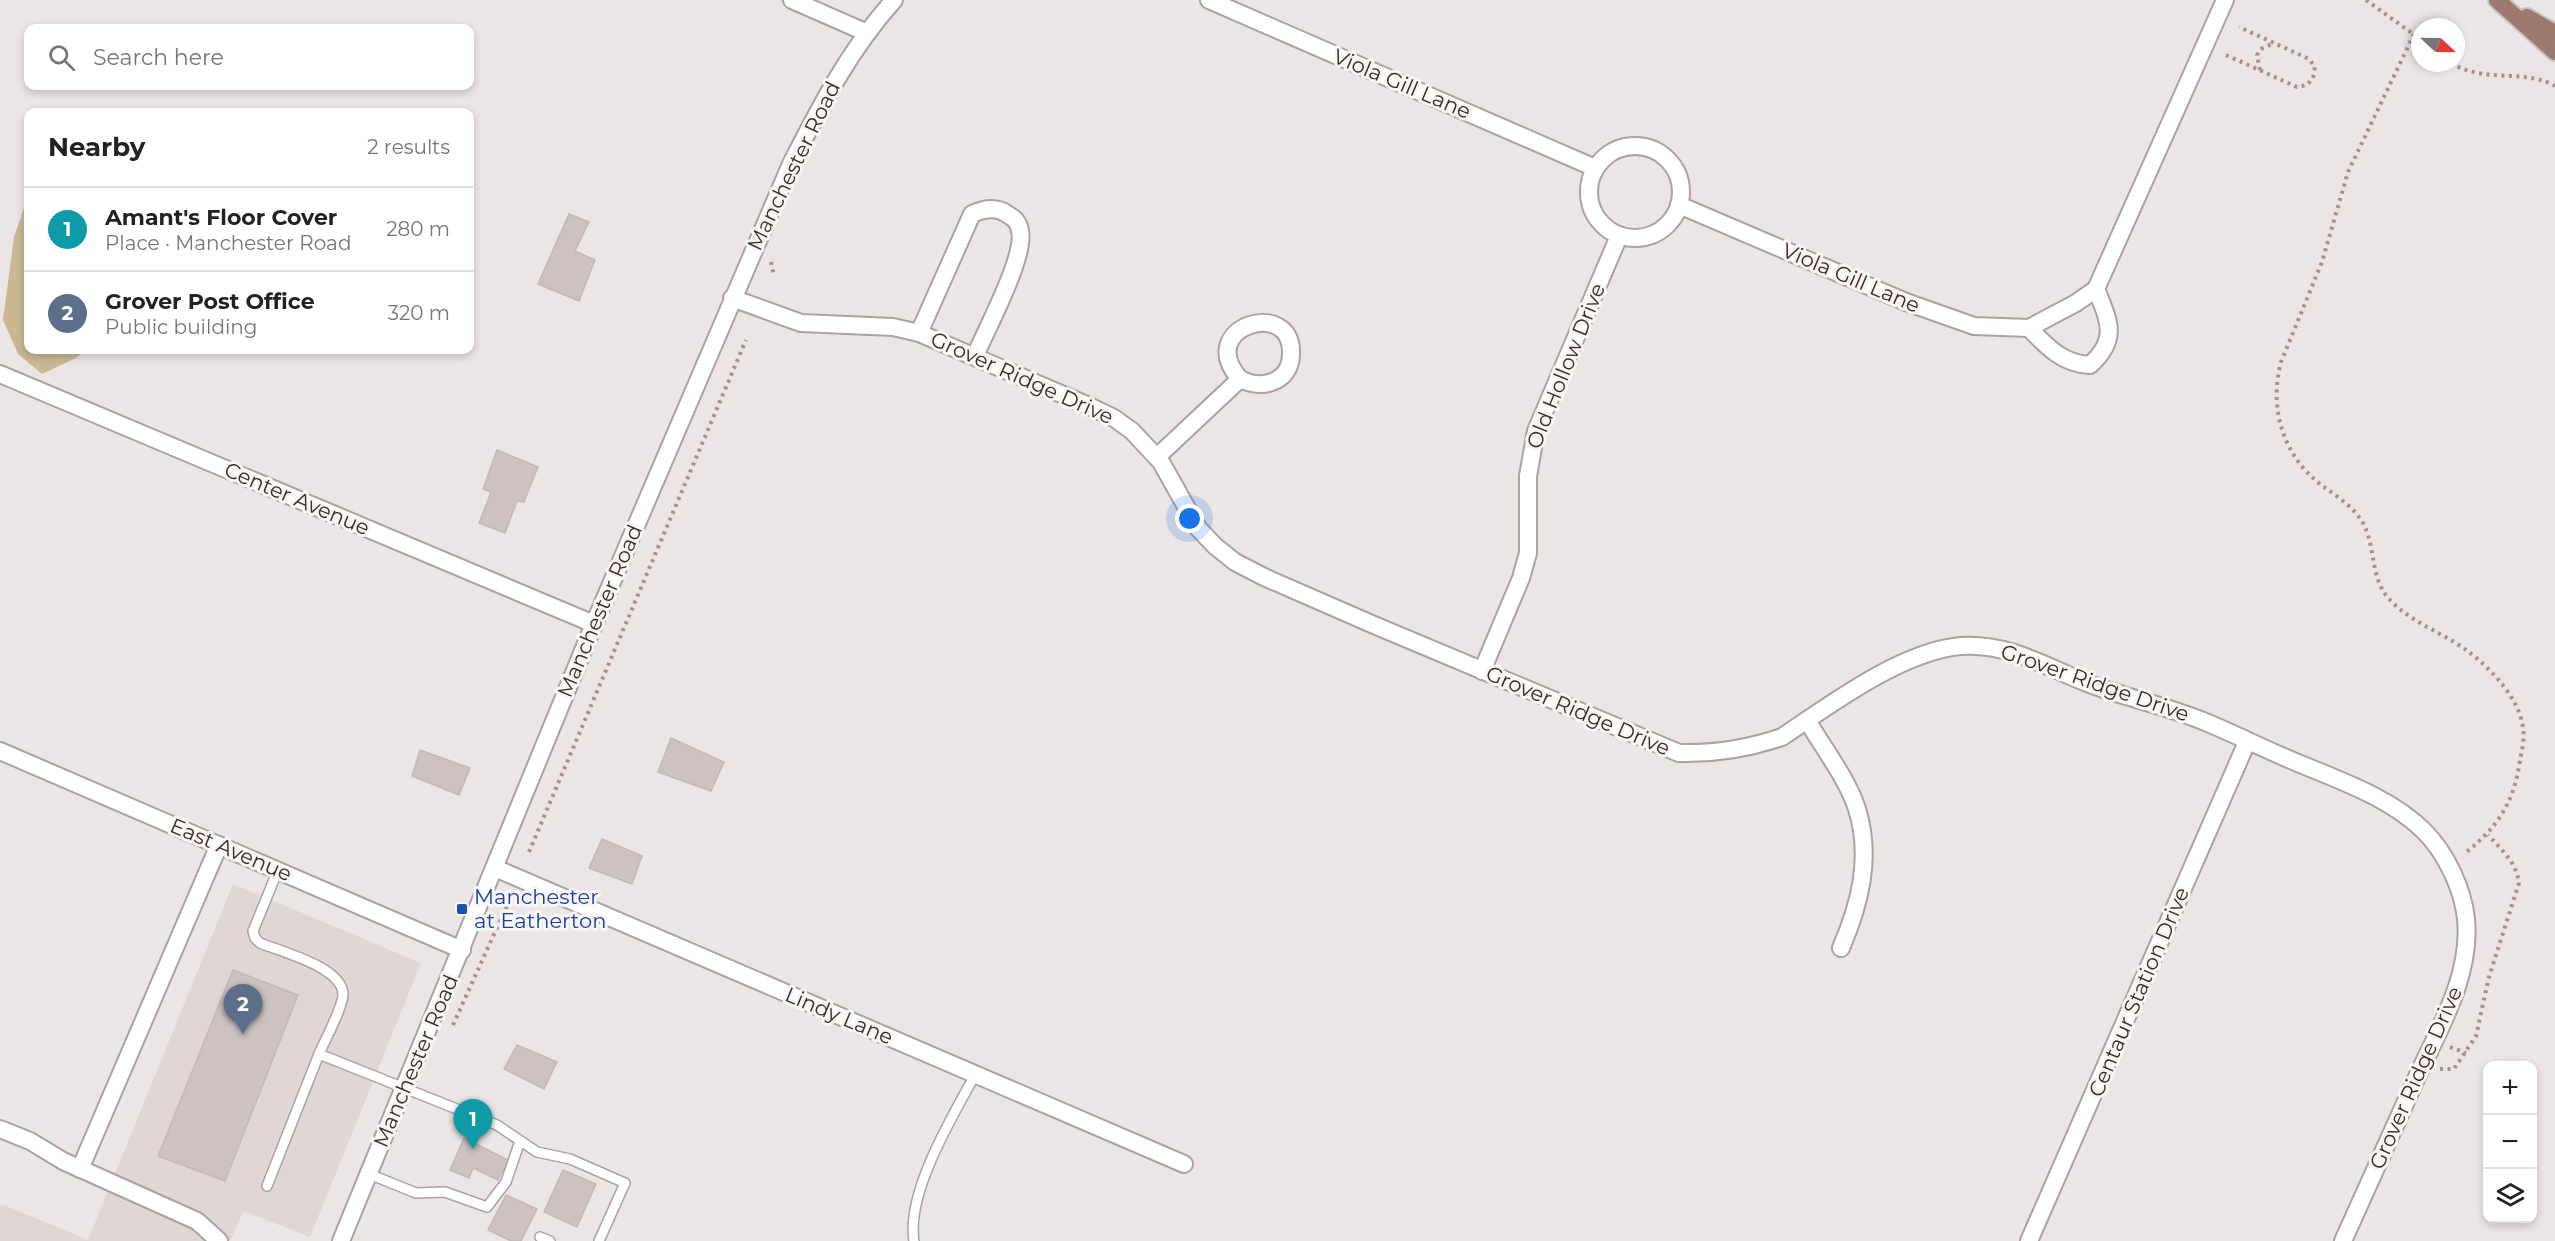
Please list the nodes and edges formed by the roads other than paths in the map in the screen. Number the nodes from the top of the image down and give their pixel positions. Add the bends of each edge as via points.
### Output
1 (792, 0) edge
2 (894, 0) edge
3 (1209, 0) edge
4 (2225, 0) edge
5 (2498, 0) edge
6 (865, 32) junction
7 (2555, 33) edge
8 (2555, 52) edge
9 (1595, 168) junction
10 (1679, 205) junction
11 (1619, 236) junction
12 (2096, 289) junction
13 (732, 298) junction
14 (2029, 328) junction
15 (919, 333) junction
16 (975, 356) junction
17 (0, 374) edge
18 (1240, 379) dead end
19 (1157, 457) junction
20 (594, 624) junction
21 (1482, 671) junction
22 (1807, 720) junction
23 (2247, 742) junction
24 (0, 751) edge
25 (219, 845) junction
26 (495, 868) junction
27 (278, 870) junction
28 (1841, 948) dead end
29 (462, 950) junction
30 (320, 1054) junction
31 (975, 1075) junction
32 (404, 1088) junction
33 (0, 1129) edge
34 (520, 1141) junction
35 (1184, 1164) dead end
36 (80, 1169) junction
37 (369, 1174) junction
38 (267, 1186) dead end
39 (540, 1237) dead end
40 (219, 1241) edge
41 (341, 1241) edge
42 (550, 1241) edge
43 (599, 1241) edge
44 (914, 1241) edge
45 (2029, 1241) edge
46 (2343, 1241) edge

1 - 6 street
2 - 6 street, Manchester Road
3 - 9 street, Viola Gill Lane
4 - 12 street
5 - 7 main road
5 - 8 main road
6 - 13 street, Manchester Road via 827,93
9 - 10 street via 1618,149 1646,147 1660,153 1678,176
9 - 11 street via 1589,194 1591,207 1607,229
10 - 11 street via 1662,229 1649,236
10 - 14 street, Viola Gill Lane via 1906,303 1974,326
11 - 21 street, Old Hollow Drive via 1536,431 1528,476 1528,553
12 - 14 street
12 - 14 street via 2108,321 2109,341 2090,365 2075,364 2058,356
13 - 15 street, Grover Ridge Drive via 801,323 876,326
13 - 20 street, Manchester Road
15 - 16 street, Grover Ridge Drive
15 - 16 street via 972,214 1002,210 1016,220 1020,231 1019,254
16 - 19 street, Grover Ridge Drive via 1114,418
17 - 20 street, Center Avenue
18 - 19 street
19 - 21 street, Grover Ridge Drive via 1198,528 1235,562
20 - 26 street, Manchester Road
21 - 22 street, Grover Ridge Drive via 1679,753 1722,753 1760,745 1782,737
22 - 23 street, Grover Ridge Drive via 1903,662 1931,651 1986,646 2020,654 2094,686 2200,720
22 - 28 street via 1856,808 1861,832 1861,892
23 - 45 street, Centaur Station Drive
23 - 46 street, Grover Ridge Drive via 2370,794 2425,832 2443,855 2460,893 2466,919 2465,951 2453,998
24 - 25 street, East Avenue
25 - 27 street, East Avenue
25 - 36 street
26 - 29 street, Manchester Road
26 - 31 street, Lindy Lane
27 - 29 street, East Avenue
27 - 30 lane via 253,931 260,943 330,971 339,980 343,995
29 - 32 street, Manchester Road
30 - 32 lane
30 - 38 lane
31 - 35 street, Lindy Lane
31 - 44 lane via 924,1178 912,1230
32 - 34 lane via 497,1125
32 - 37 street, Manchester Road
33 - 36 street
34 - 37 lane via 506,1182 486,1208 445,1192 416,1192
34 - 43 lane via 537,1152 570,1159 625,1183
36 - 40 street via 197,1221
37 - 41 street, Manchester Road
39 - 42 lane

